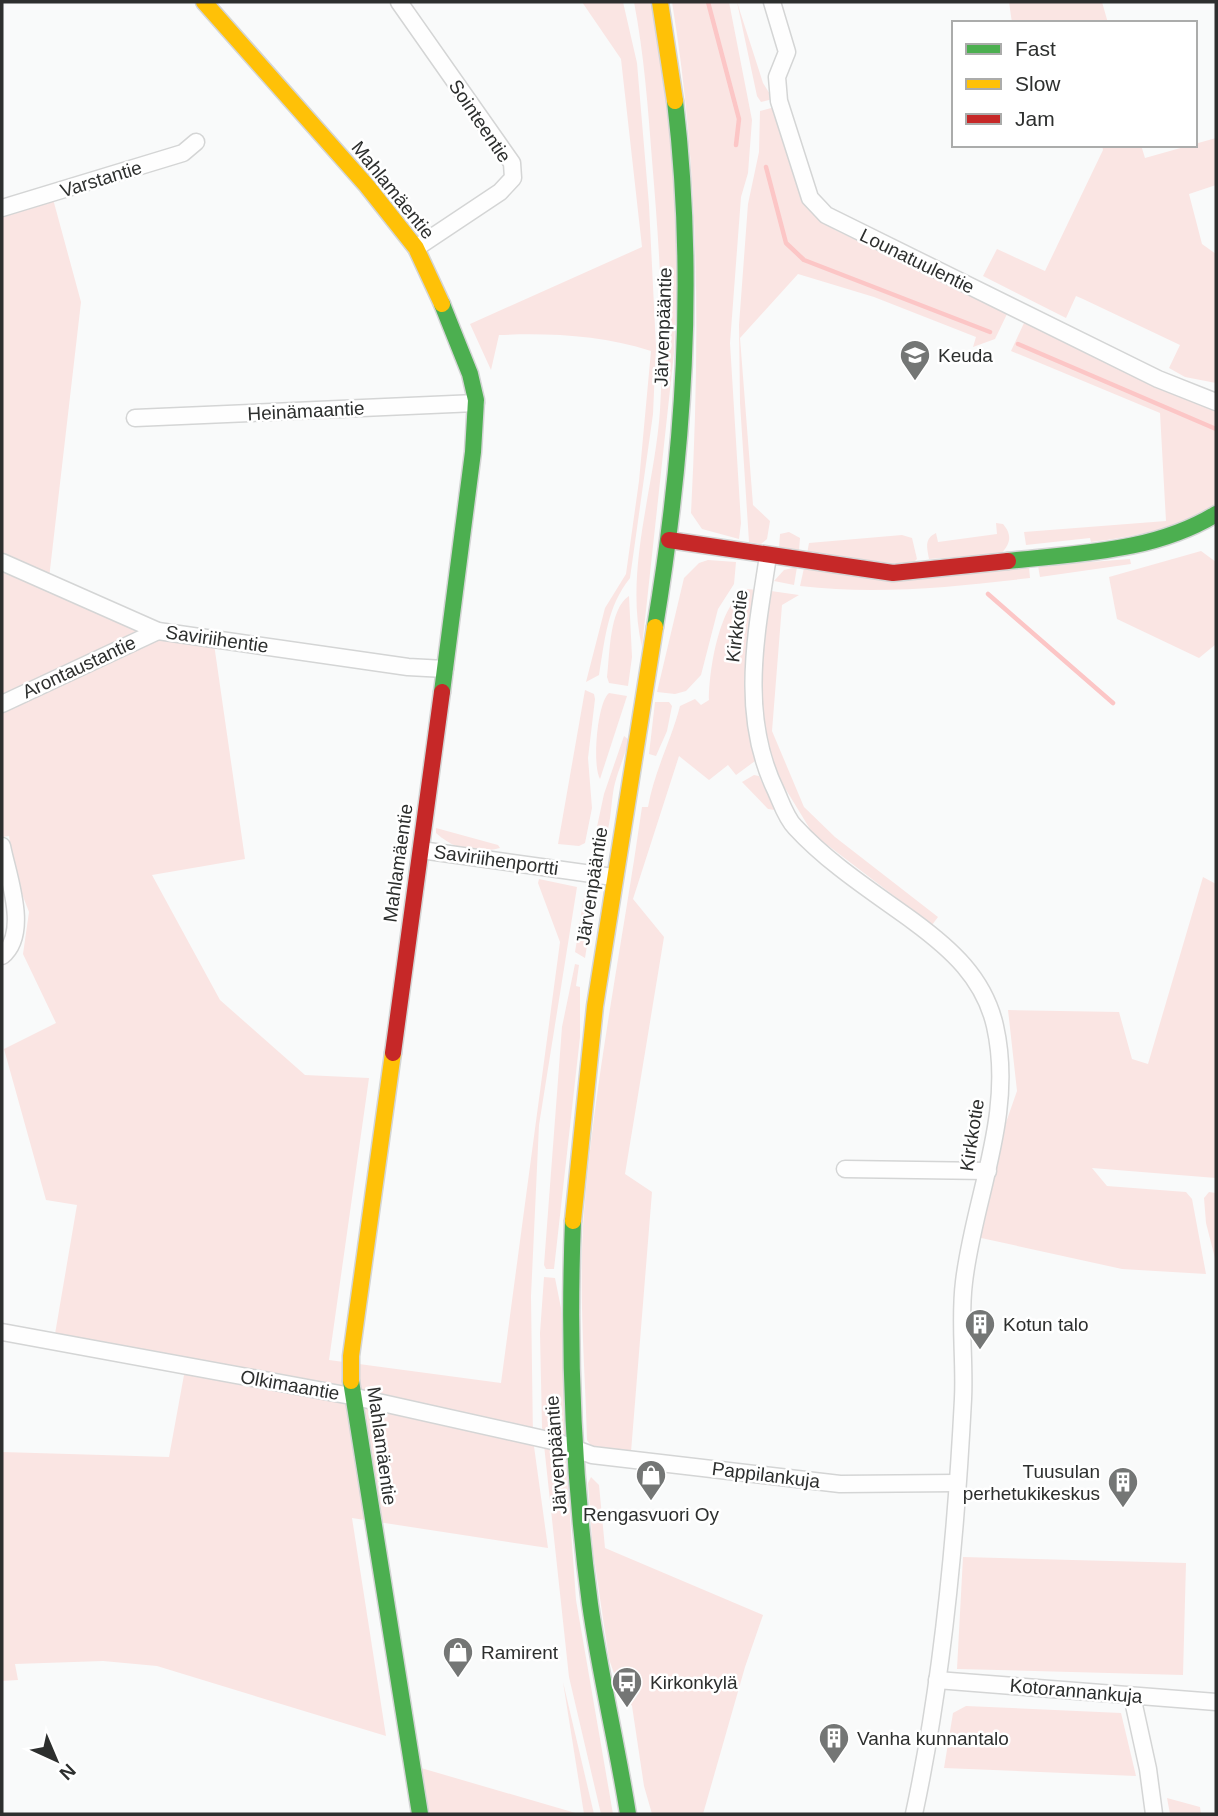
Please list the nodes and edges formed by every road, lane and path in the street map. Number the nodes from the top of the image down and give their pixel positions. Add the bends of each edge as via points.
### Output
1 (204, 2) edge
2 (399, 2) edge
3 (660, 2) edge
4 (772, 2) edge
5 (196, 142) dead end
6 (2, 208) edge
7 (416, 248) junction
8 (1216, 402) edge
9 (476, 403) junction
10 (135, 418) dead end
11 (1216, 514) edge
12 (669, 540) junction
13 (768, 556) junction
14 (2, 562) edge
15 (158, 631) junction
16 (445, 669) junction
17 (2, 704) edge
18 (2, 846) edge
19 (421, 850) junction
20 (613, 877) junction
21 (2, 956) edge
22 (845, 1169) dead end
23 (989, 1171) junction
24 (2, 1332) edge
25 (351, 1396) junction
26 (576, 1450) junction
27 (957, 1483) junction
28 (936, 1680) junction
29 (1132, 1696) junction
30 (1216, 1702) edge
31 (623, 1777) junction
32 (420, 1814) edge
33 (628, 1814) edge
34 (636, 1814) edge
35 (914, 1814) edge
36 (1154, 1814) edge

1 - 7 street, Mahlamäentie
2 - 7 street, Sointeentie via 512,163 513,178 500,192
3 - 12 street, Järvenpääntie via 686,210 686,354
4 - 8 street, Lounatuulentie via 786,52 777,77 779,101 810,198 826,215 1147,373
5 - 6 street, Varstantie via 183,153
7 - 9 street, Mahlamäentie via 470,374
9 - 10 street, Heinämaantie
9 - 16 street, Mahlamäentie
11 - 13 street via 1195,527 1132,547 926,571 861,571
12 - 13 street
12 - 20 street, Järvenpääntie
13 - 23 street, Kirkkotie via 753,664 752,709 764,766 792,824 856,879 943,943 983,992 995,1024 1002,1069
14 - 15 street, Saviriihentie
15 - 16 street, Saviriihentie
15 - 17 street, Arontaustantie
16 - 19 street, Mahlamäentie
18 - 21 street via 17,931 11,949
19 - 20 street, Saviriihenportti
19 - 25 street, Mahlamäentie via 359,1291
20 - 26 street, Järvenpääntie via 579,1141 571,1276
22 - 23 street
23 - 27 street, Kirkkotie via 963,1287 964,1380
24 - 25 street, Olkimaantie
25 - 26 street, Olkimaantie
25 - 32 street, Mahlamäentie
26 - 27 street, Pappilankuja via 840,1484
26 - 31 street, Järvenpääntie via 600,1671
27 - 28 street, Kirkkotie
28 - 29 street, Kotorannankuja
28 - 35 street, Kirkkotie
29 - 30 street, Kotorannankuja
29 - 36 street
31 - 33 street, Järvenpääntie
31 - 34 street, Järvenpääntie

